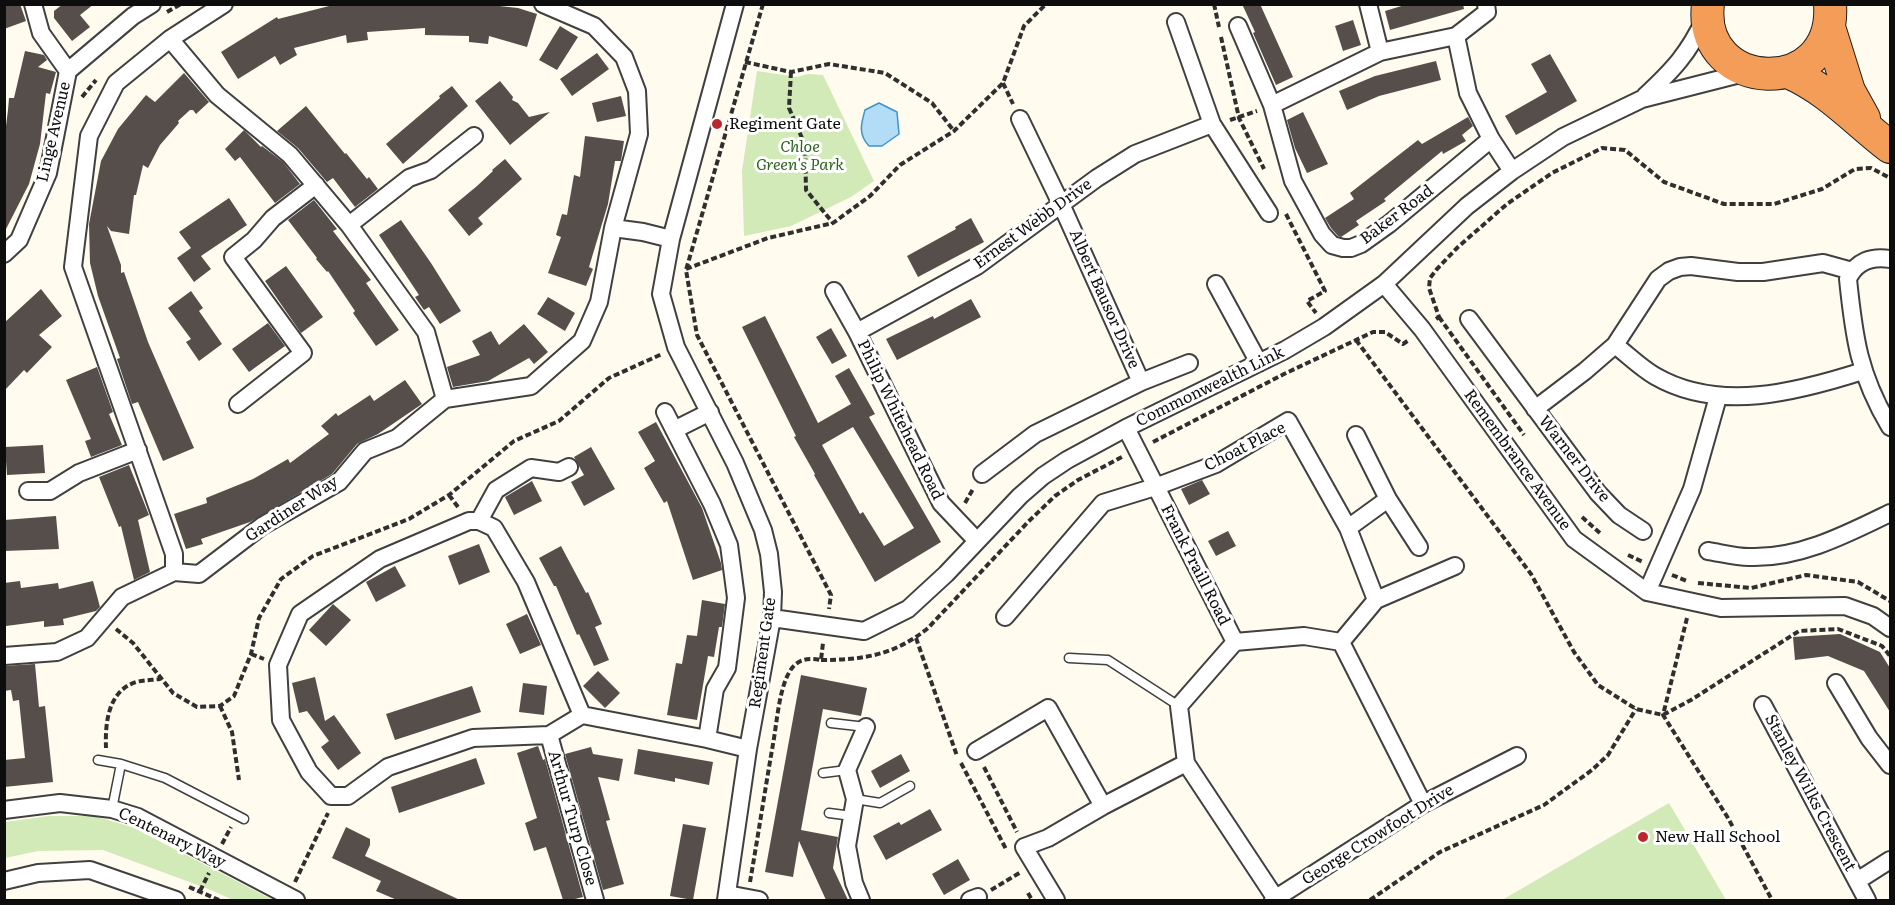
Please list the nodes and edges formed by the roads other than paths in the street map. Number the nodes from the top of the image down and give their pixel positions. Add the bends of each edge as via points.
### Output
1 (33, 4) edge
2 (152, 4) edge
3 (224, 4) edge
4 (735, 4) edge
5 (1368, 4) edge
6 (1486, 4) edge
7 (554, 6) edge
8 (1708, 9) edge
9 (1831, 13) edge
10 (1176, 22) dead end
11 (1239, 26) dead end
12 (1456, 36) junction
13 (170, 39) junction
14 (1380, 52) junction
15 (68, 71) junction
16 (1750, 72) junction
17 (1788, 72) junction
18 (1642, 99) junction
19 (1272, 105) junction
20 (1020, 119) road end
21 (1212, 124) junction
22 (474, 136) dead end
23 (1491, 139) junction
24 (1883, 140) edge
25 (1512, 171) junction
26 (316, 185) junction
27 (1061, 204) junction
28 (1277, 211) road end
29 (349, 225) junction
30 (614, 228) junction
31 (671, 239) junction
32 (4, 254) edge
33 (1890, 260) edge
34 (1852, 271) junction
35 (1216, 284) dead end
36 (1384, 284) junction
37 (834, 291) dead end
38 (1469, 319) dead end
39 (857, 332) junction
40 (1615, 345) junction
41 (1189, 363) dead end
42 (1259, 363) junction
43 (1863, 371) junction
44 (1141, 382) junction
45 (1718, 397) junction
46 (445, 399) junction
47 (238, 404) dead end
48 (1535, 409) junction
49 (665, 412) dead end
50 (710, 412) junction
51 (1890, 427) edge
52 (1126, 428) junction
53 (674, 430) junction
54 (1356, 435) dead end
55 (138, 450) junction
56 (569, 467) dead end
57 (982, 474) road end
58 (1155, 487) junction
59 (28, 491) dead end
60 (1388, 499) junction
61 (1890, 513) edge
62 (479, 521) junction
63 (1348, 528) junction
64 (1643, 531) dead end
65 (977, 541) junction
66 (1419, 547) dead end
67 (1708, 551) dead end
68 (1455, 566) dead end
69 (174, 572) junction
70 (1647, 592) junction
71 (1376, 600) junction
72 (1005, 617) dead end
73 (771, 618) junction
74 (1890, 628) edge
75 (1235, 642) junction
76 (1341, 642) junction
77 (4, 656) edge
78 (1069, 658) dead end
79 (1836, 683) dead end
80 (1763, 705) dead end
81 (1179, 706) junction
82 (582, 715) junction
83 (831, 723) dead end
84 (866, 727) joint
85 (549, 735) junction
86 (707, 739) junction
87 (748, 749) junction
88 (976, 751) road end
89 (1517, 756) dead end
90 (102, 761) road end
91 (1186, 763) junction
92 (121, 764) junction
93 (1890, 765) edge
94 (847, 770) junction
95 (823, 773) dead end
96 (910, 786) dead end
97 (1423, 804) junction
98 (1103, 806) junction
99 (853, 807) junction
100 (112, 808) junction
101 (4, 810) edge
102 (830, 813) dead end
103 (244, 819) dead end
104 (1890, 860) edge
105 (4, 881) edge
106 (1857, 881) junction
107 (727, 897) edge
108 (292, 898) edge
109 (176, 900) edge
110 (595, 900) edge
111 (759, 900) edge
112 (861, 900) edge
113 (1056, 900) edge
114 (1275, 900) edge
115 (1867, 900) edge

1 - 15 street via 41,33
2 - 15 street, Linge Avenue
3 - 13 street
4 - 31 street, Regiment Gate
5 - 14 street
6 - 12 street via 1487,12
7 - 30 street, Gardiner Way via 594,26 624,57 637,91 639,134
8 - 16 highway via 1710,32 1719,50
8 - 18 street, Commonwealth Link via 1687,52
9 - 17 highway via 1825,39 1810,59
9 - 24 highway via 1849,91
10 - 21 street
11 - 19 street, Baker Road
12 - 14 street
12 - 23 street via 1468,93
13 - 26 street via 217,95 290,155
13 - 55 street via 116,83 90,136 73,267
14 - 19 street
15 - 32 street, Linge Avenue via 48,173 19,240
16 - 17 highway
16 - 18 street, Commonwealth Link
17 - 24 highway via 1823,90
18 - 25 street, Commonwealth Link via 1563,137
19 - 23 street, Baker Road via 1293,181 1322,234 1332,245 1343,248 1361,244 1389,224
20 - 27 street, Albert Bausor Drive
21 - 27 street, Ernest Webb Drive via 1135,154
21 - 28 street
22 - 29 street via 431,170 409,178
23 - 25 street
25 - 36 street, Commonwealth Link via 1467,206
26 - 29 street
26 - 47 street via 273,218 233,257 303,353
27 - 39 street, Ernest Webb Drive via 977,266
27 - 44 street, Albert Bausor Drive
29 - 46 street via 426,332
30 - 31 street
30 - 46 street, Gardiner Way via 599,302 582,341 531,386
31 - 50 street, Regiment Gate via 662,294 676,347
33 - 34 street via 1880,257 1863,261
34 - 40 street, Warner Drive via 1823,263 1763,272 1680,267 1658,279
34 - 43 street via 1848,279 1853,331
35 - 42 street
36 - 42 street, Commonwealth Link via 1324,327
36 - 70 street, Remembrance Avenue via 1422,329 1574,539
37 - 39 street, Philip Whitehead Road
38 - 48 street, Warner Drive
39 - 65 street, Philip Whitehead Road via 941,503
40 - 45 street via 1656,376
40 - 48 street, Warner Drive
41 - 44 street, Albert Bausor Drive
42 - 52 street, Commonwealth Link
43 - 45 street via 1810,387
43 - 51 street
44 - 57 street, Albert Bausor Drive via 1035,434
45 - 70 street via 1692,489
46 - 69 street, Gardiner Way via 396,438 365,451 339,482 262,526 199,574
48 - 64 street, Warner Drive via 1598,493 1619,515
49 - 53 street
50 - 53 street
50 - 73 street, Regiment Gate via 763,530 772,582
52 - 58 street, Frank Praill Road
52 - 65 street, Commonwealth Link via 1043,476
53 - 86 street via 729,545 736,598 727,668 715,689
54 - 60 street
55 - 59 street via 79,472 50,491
55 - 69 street via 174,554
56 - 62 street via 559,471 531,468 496,490
58 - 63 street, Choat Place via 1216,464 1288,421
58 - 72 street, Frank Praill Road via 1103,503
58 - 75 street, Frank Praill Road
60 - 63 street
60 - 66 street
61 - 67 street via 1849,534 1795,552 1747,557
62 - 82 street via 494,528 526,582
62 - 85 street via 469,521 380,559 300,614 278,665 281,720 309,772 331,796 348,796 388,767 473,738
63 - 71 street, Choat Place
65 - 73 street, Commonwealth Link via 908,609 864,631
68 - 71 street
69 - 77 street, Gardiner Way via 122,597 87,638 57,652
70 - 74 street, Remembrance Avenue via 1721,608 1845,606 1873,616
71 - 76 street
73 - 87 street, Regiment Gate
75 - 76 street via 1304,636
75 - 81 street
76 - 97 street
78 - 81 lane via 1108,660
79 - 93 street
80 - 106 street, Stanley Wilks Crescent
81 - 91 street
82 - 85 street
82 - 86 street
83 - 84 lane
84 - 94 street
85 - 110 street, Arthur Turp Close
86 - 87 street
87 - 107 street, Regiment Gate
88 - 98 street via 1048,708
89 - 97 street, George Crowfoot Drive
90 - 92 lane
91 - 98 street
91 - 114 street
92 - 100 lane
92 - 103 lane via 165,778
94 - 95 lane
94 - 99 street
96 - 99 lane via 880,803
97 - 114 street, George Crowfoot Drive
98 - 113 street via 1048,838 1024,847
99 - 102 lane
99 - 112 street via 847,846
100 - 101 street, Centenary Way via 60,803
100 - 108 street, Centenary Way via 138,817
104 - 106 street, Stanley Wilks Crescent
105 - 109 street via 38,873 90,870
106 - 115 street, Stanley Wilks Crescent
107 - 111 street

